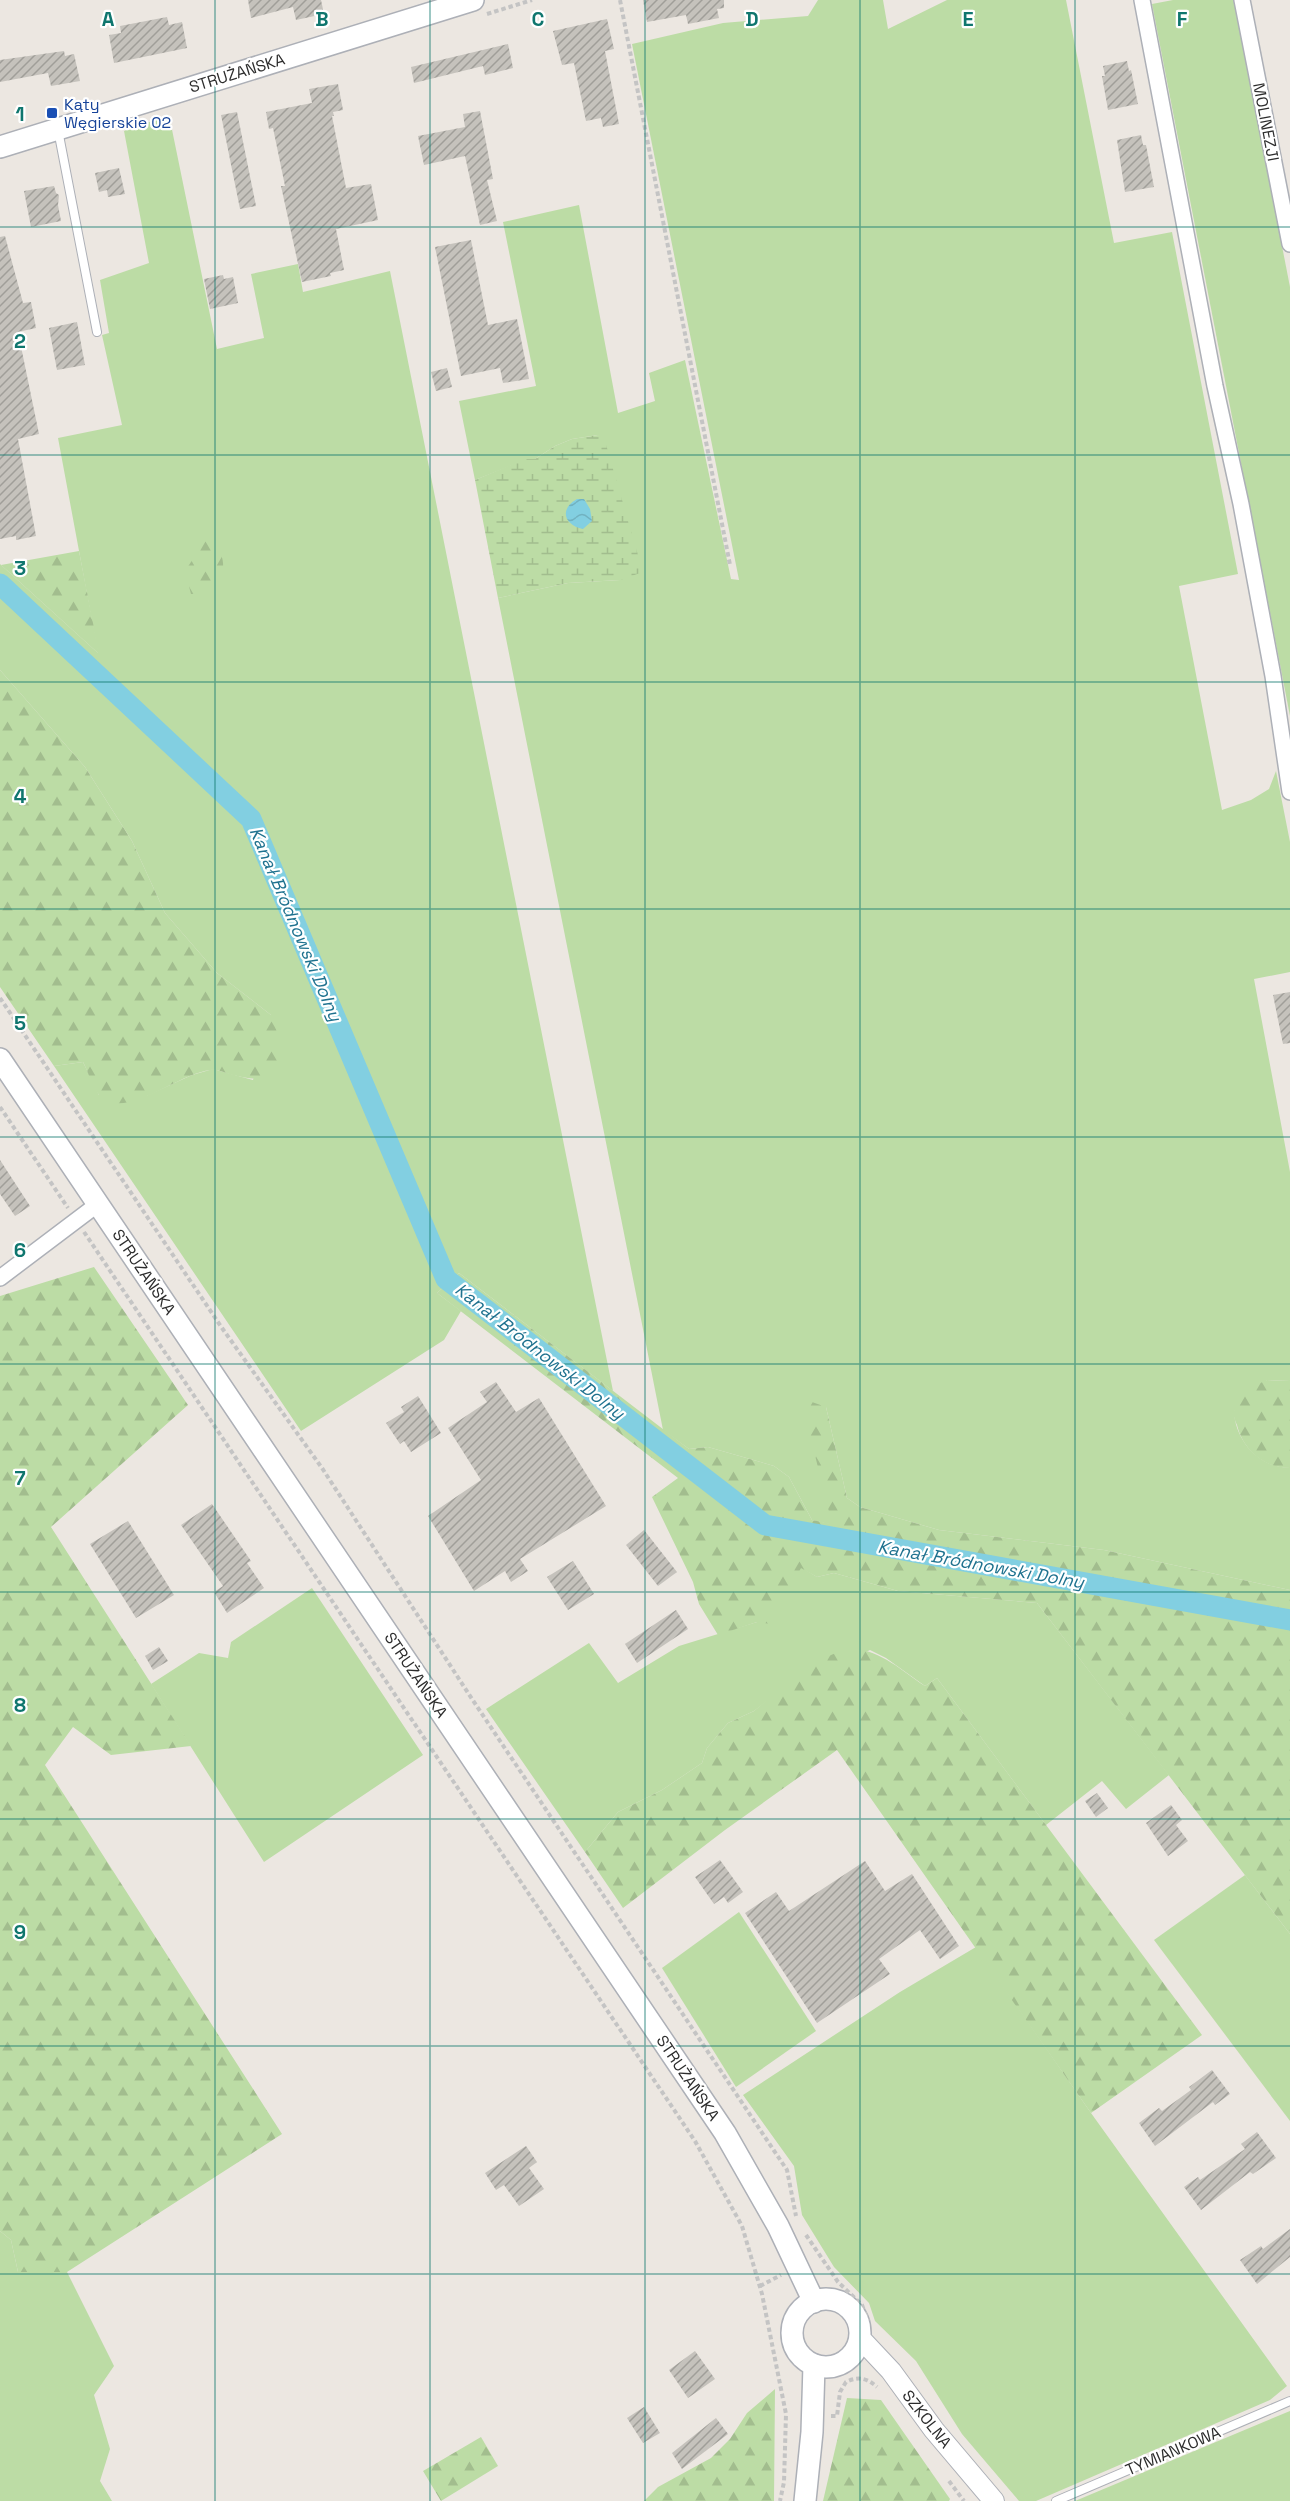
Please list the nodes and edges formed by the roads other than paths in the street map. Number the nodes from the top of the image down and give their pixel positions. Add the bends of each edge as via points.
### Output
1 (473, 0) edge
2 (1142, 0) edge
3 (1242, 0) edge
4 (57, 129) junction
5 (0, 147) edge
6 (1290, 244) edge
7 (97, 332) dead end
8 (1290, 792) edge
9 (0, 1059) edge
10 (98, 1204) junction
11 (0, 1278) edge
12 (814, 2302) junction
13 (865, 2331) junction
14 (814, 2365) junction
15 (1290, 2401) edge
16 (805, 2501) edge
17 (994, 2501) edge
18 (1056, 2501) edge

1 - 4 main road, STRUŻAŃSKA
2 - 8 street via 1241,504
3 - 6 street, MOLINEZJI
4 - 5 main road, STRUŻAŃSKA
4 - 7 lane
9 - 10 main road, STRUŻAŃSKA
10 - 11 street
10 - 12 main road, STRUŻAŃSKA via 725,2133 778,2226
12 - 13 main road via 833,2300 846,2306
12 - 14 main road via 800,2312 793,2331 794,2344
13 - 14 main road via 848,2360 839,2365
13 - 17 street, SZKOLNA via 934,2430
14 - 16 main road
15 - 18 lane, TYMIANKOWA

